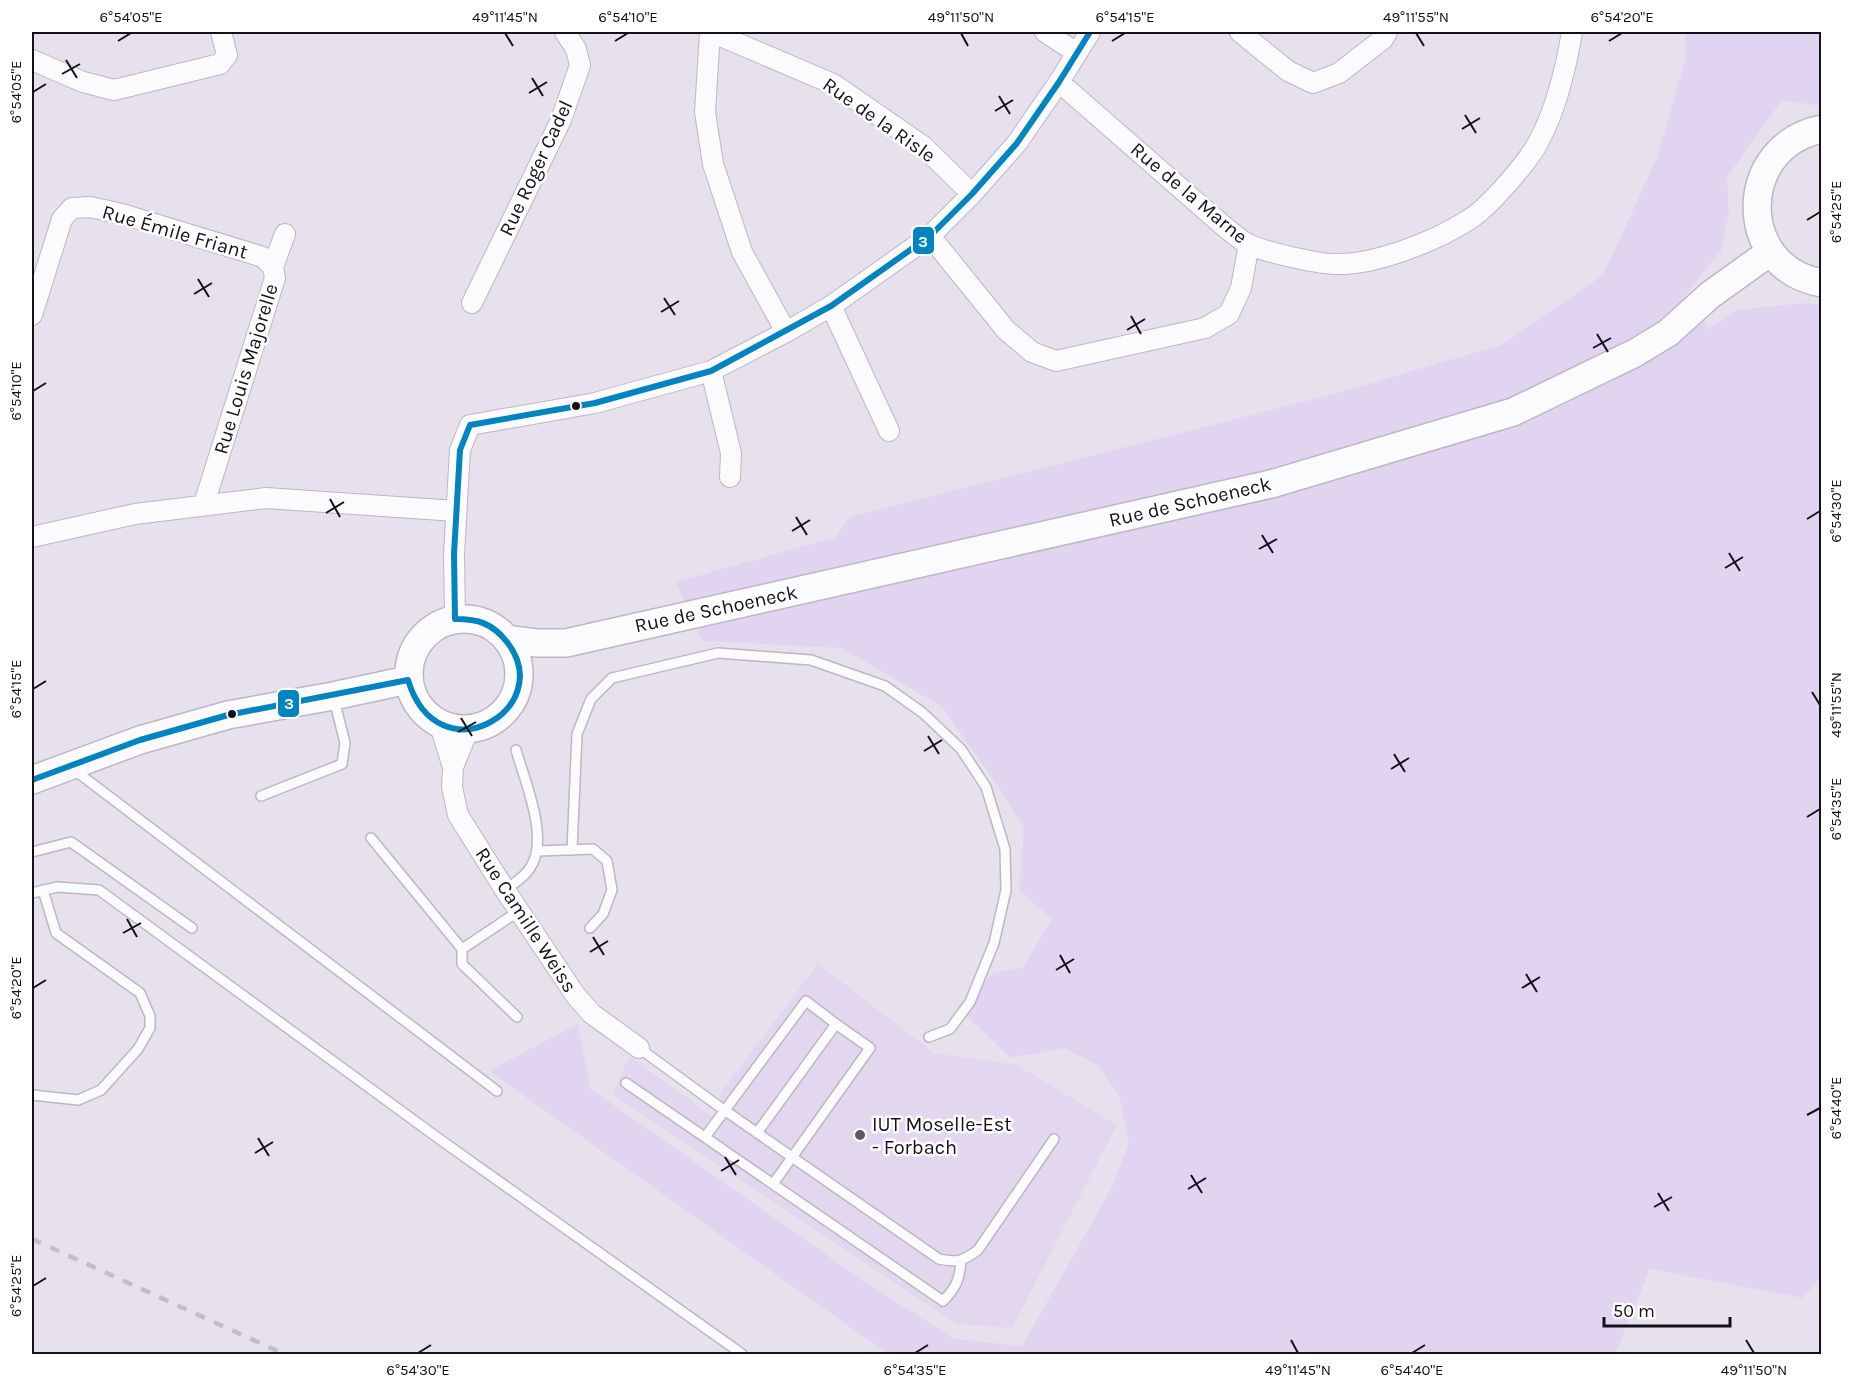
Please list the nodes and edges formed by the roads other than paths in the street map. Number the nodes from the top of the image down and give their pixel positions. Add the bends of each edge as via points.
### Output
1 (221, 32) edge
2 (565, 32) edge
3 (711, 32) edge
4 (1045, 32) edge
5 (1090, 32) edge
6 (1240, 32) edge
7 (1387, 32) edge
8 (1572, 32) edge
9 (1077, 53) junction
10 (32, 60) edge
11 (1059, 82) junction
12 (1821, 129) edge
13 (972, 194) junction
14 (285, 234) dead end
15 (930, 236) junction
16 (1249, 244) junction
17 (1770, 252) junction
18 (39, 263) edge
19 (273, 267) junction
20 (1821, 283) edge
21 (472, 303) dead end
22 (831, 306) junction
23 (32, 315) edge
24 (786, 332) junction
25 (711, 371) junction
26 (889, 431) dead end
27 (730, 477) dead end
28 (204, 504) junction
29 (456, 511) junction
30 (32, 537) edge
31 (455, 619) junction
32 (506, 639) junction
33 (566, 643) junction
34 (520, 679) junction
35 (408, 680) junction
36 (333, 696) junction
37 (439, 722) junction
38 (468, 730) junction
39 (516, 750) dead end
40 (73, 762) junction
41 (32, 767) edge
42 (453, 767) junction
43 (32, 780) edge
44 (261, 796) dead end
45 (371, 838) dead end
46 (572, 850) junction
47 (32, 852) edge
48 (538, 852) junction
49 (43, 890) junction
50 (505, 890) junction
51 (32, 893) edge
52 (519, 911) junction
53 (192, 928) dead end
54 (590, 928) dead end
55 (462, 949) junction
56 (518, 1017) dead end
57 (836, 1024) junction
58 (929, 1037) dead end
59 (639, 1048) joint
60 (626, 1083) dead end
61 (497, 1091) dead end
62 (32, 1095) edge
63 (725, 1111) junction
64 (757, 1133) junction
65 (705, 1137) junction
66 (1054, 1139) dead end
67 (793, 1158) junction
68 (773, 1184) junction
69 (961, 1260) junction
70 (742, 1354) edge

1 - 10 street via 227,55 220,64 114,90 83,82
2 - 21 street, Rue Roger Cadel via 580,64 561,120
3 - 13 street, Rue de la Risle via 833,84 923,146
3 - 24 street via 705,112 713,164 742,252
4 - 9 street
5 - 9 street
6 - 7 street via 1288,71 1313,83 1339,73
8 - 16 street, Rue de la Marne via 1557,94 1539,142 1511,179 1471,218 1425,243 1376,259 1333,264
9 - 11 street
11 - 13 street via 1017,142
11 - 16 street, Rue de la Marne
12 - 17 main road via 1800,135 1783,146 1769,162 1759,183 1756,207 1760,231
13 - 15 street
14 - 19 street, Rue Louis Majorelle
15 - 16 street via 1006,330 1032,352 1056,361 1205,328 1221,319 1229,314 1241,288
15 - 22 street
17 - 20 main road via 1796,275
17 - 33 main road, Rue de Schoeneck via 1710,295 1668,333 1514,412 1271,484
18 - 19 street, Rue Émile Friant via 72,208 90,207 263,257
18 - 23 street
19 - 28 street, Rue Louis Majorelle via 275,278
22 - 24 street
22 - 26 street
24 - 25 street
25 - 27 street via 730,453
25 - 29 street via 596,403 470,425 460,450
28 - 29 street via 266,498
28 - 30 street via 135,514
29 - 31 street
31 - 32 main road via 479,620
31 - 35 main road via 430,630 418,645 408,667
32 - 33 main road, Rue de Schoeneck
32 - 34 main road via 517,656
33 - 34 main road, Rue de Schoeneck via 537,660
34 - 38 main road via 506,711 486,726
35 - 36 main road
35 - 37 main road via 421,709
36 - 40 main road via 228,715
36 - 44 lane via 345,743 342,764
37 - 38 main road
37 - 42 street, Rue Camille Weiss
38 - 42 street, Rue Camille Weiss
39 - 48 lane via 538,829
40 - 41 main road
40 - 43 main road
40 - 61 lane
42 - 50 street, Rue Camille Weiss via 452,787 458,815
45 - 55 lane
46 - 48 lane
46 - 54 lane via 593,849 607,861 612,891 603,914
46 - 58 lane via 576,734 591,699 612,678 718,653 812,660 885,686 923,713 961,749 986,788 1005,849 1006,890 994,943 970,1002 950,1029
47 - 53 lane via 71,842
48 - 50 lane via 530,870
49 - 51 lane
49 - 62 lane via 56,933 140,993 150,1016 150,1028 138,1049 101,1090 78,1100
49 - 70 lane via 99,890
50 - 52 street, Rue Camille Weiss
52 - 55 lane
52 - 59 street, Rue Camille Weiss via 576,996 592,1014
55 - 56 lane via 462,964
57 - 63 lane via 806,1001
57 - 64 lane
57 - 67 lane via 870,1048
59 - 63 lane
60 - 65 lane
63 - 64 lane
63 - 65 lane
64 - 67 lane
65 - 68 lane
66 - 69 lane via 978,1250
67 - 68 lane
67 - 69 lane via 939,1259
68 - 69 lane via 943,1301 960,1276

